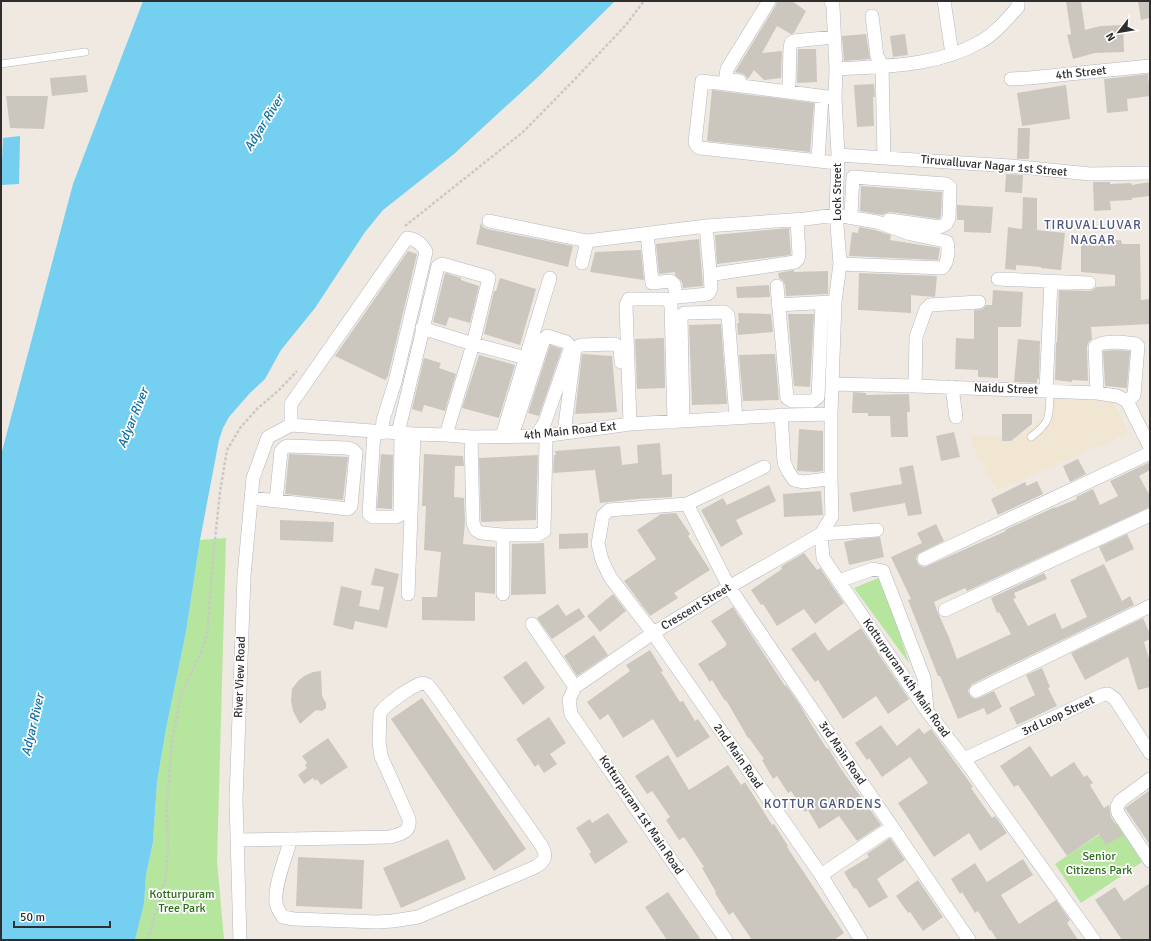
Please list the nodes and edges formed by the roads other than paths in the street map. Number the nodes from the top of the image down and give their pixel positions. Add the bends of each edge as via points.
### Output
1 (769, 1) edge
2 (831, 1) edge
3 (944, 1) edge
4 (1018, 1) edge
5 (872, 16) dead end
6 (834, 37) junction
7 (85, 52) dead end
8 (952, 54) junction
9 (1, 64) edge
10 (882, 66) junction
11 (1150, 66) edge
12 (836, 69) junction
13 (1011, 79) dead end
14 (789, 84) junction
15 (831, 94) junction
16 (884, 158) junction
17 (818, 160) junction
18 (837, 162) junction
19 (1150, 173) edge
20 (852, 177) junction
21 (836, 214) junction
22 (851, 214) junction
23 (489, 220) dead end
24 (797, 220) junction
25 (706, 226) junction
26 (647, 233) junction
27 (587, 241) junction
28 (582, 263) dead end
29 (840, 264) junction
30 (710, 271) junction
31 (550, 278) dead end
32 (998, 279) dead end
33 (1051, 281) junction
34 (1090, 283) dead end
35 (777, 286) dead end
36 (829, 302) junction
37 (979, 302) dead end
38 (778, 305) junction
39 (422, 328) junction
40 (473, 344) junction
41 (526, 358) junction
42 (832, 384) junction
43 (915, 386) junction
44 (952, 387) junction
45 (1048, 391) junction
46 (1097, 393) junction
47 (1127, 401) junction
48 (830, 414) junction
49 (781, 415) junction
50 (956, 417) dead end
51 (736, 418) junction
52 (679, 421) junction
53 (626, 425) junction
54 (288, 426) junction
55 (378, 432) junction
56 (564, 433) junction
57 (404, 434) junction
58 (446, 435) junction
59 (507, 436) junction
60 (540, 436) junction
61 (471, 437) junction
62 (1031, 437) dead end
63 (1148, 441) edge
64 (1150, 453) edge
65 (764, 467) dead end
66 (831, 480) junction
67 (251, 498) junction
68 (276, 501) junction
69 (687, 504) junction
70 (1150, 515) edge
71 (877, 530) dead end
72 (821, 534) junction
73 (503, 535) junction
74 (924, 559) dead end
75 (839, 581) junction
76 (729, 586) junction
77 (408, 594) dead end
78 (503, 594) dead end
79 (1150, 606) edge
80 (945, 610) dead end
81 (532, 624) dead end
82 (653, 633) junction
83 (575, 687) junction
84 (976, 692) dead end
85 (927, 711) junction
86 (1150, 753) edge
87 (964, 759) junction
88 (1150, 779) edge
89 (892, 827) junction
90 (291, 839) junction
91 (237, 840) junction
92 (1150, 860) edge
93 (821, 875) junction
94 (240, 940) edge
95 (726, 940) edge
96 (861, 940) edge
97 (969, 940) edge
98 (1094, 940) edge

1 - 14 street via 727,69 726,76 730,80
2 - 6 street, Lock Street
3 - 8 street
4 - 8 street via 1018,7 981,42
5 - 10 street via 876,56
6 - 12 street, Lock Street
6 - 14 street via 791,43
7 - 9 lane
8 - 10 street via 915,64
10 - 12 street
10 - 16 street
11 - 13 street, 4th Street
12 - 15 street, Lock Street
14 - 15 street via 824,88
15 - 17 street
15 - 17 street, Tiruvalluvar Nagar 1st Street via 702,81 696,142 700,148
15 - 18 street, Lock Street
16 - 18 street, Tiruvalluvar Nagar 1st Street
16 - 19 street, Tiruvalluvar Nagar 1st Street via 1090,174
17 - 18 street, Tiruvalluvar Nagar 1st Street
18 - 20 street
18 - 21 street, Lock Street
20 - 22 street
20 - 22 street via 946,184 950,187 950,194 949,218 946,224 940,226
21 - 22 street
21 - 24 street
21 - 29 street, Lock Street
21 - 29 street via 877,222 911,234 944,241 948,246 946,263 942,268
23 - 27 street
24 - 25 street
24 - 30 street via 799,255 795,262 714,274
25 - 26 street
25 - 30 street
26 - 27 street
26 - 30 street via 652,283 670,281 674,284 678,298 708,294 711,289
27 - 28 street
29 - 36 street, Lock Street
31 - 41 street
32 - 33 street
33 - 34 street
33 - 45 street
35 - 38 street
36 - 38 street
36 - 38 street via 818,397 813,401 792,401 787,398
36 - 42 street, Lock Street
37 - 43 street via 930,305 926,310 916,337
39 - 40 street
39 - 40 street via 439,264 488,277 490,279
39 - 57 street
40 - 41 street
40 - 58 street
41 - 59 street
42 - 43 street, Naidu Street
42 - 48 street
43 - 44 street, Naidu Street
44 - 45 street, Naidu Street
44 - 50 street
45 - 46 street, Naidu Street
45 - 62 lane via 1049,418
46 - 47 street, Naidu Street via 1117,396
46 - 47 street via 1095,347 1103,343 1136,344 1138,346 1134,395
47 - 63 street
48 - 49 street, 4th Main Road Ext
48 - 66 street
49 - 51 street, 4th Main Road Ext
49 - 66 street via 784,462 794,480
51 - 52 street, 4th Main Road Ext
51 - 52 street via 728,315 724,312 684,313 681,317
52 - 53 street, 4th Main Road Ext
52 - 53 street via 671,305 667,299 629,299 626,305
53 - 56 street, 4th Main Road Ext
53 - 56 street via 619,346 581,345 575,348
54 - 55 street, 4th Main Road Ext
54 - 55 street via 291,404 407,238 414,239 426,252 395,382
54 - 67 street, River View Road via 268,437 252,478
55 - 57 street, 4th Main Road Ext
55 - 57 street via 369,514 372,517 400,515
56 - 60 street, 4th Main Road Ext
57 - 58 street, 4th Main Road Ext
57 - 77 street
58 - 61 street, 4th Main Road Ext
59 - 60 street, 4th Main Road Ext
59 - 60 street via 547,336 566,342 570,346
59 - 61 street, 4th Main Road Ext
60 - 73 street via 546,442 544,531 537,535
61 - 73 street via 473,523 476,530
64 - 74 street
65 - 69 street
66 - 72 street via 832,516
67 - 68 street
67 - 91 street, River View Road via 244,576 236,800
68 - 68 street via 348,509 351,506 356,454 347,448 284,447 281,451
69 - 76 street, 3rd Main Road
69 - 82 street, 2nd Main Road via 609,510 603,516 598,544 602,560 610,577
70 - 80 street
71 - 72 street
72 - 75 street, Kotturpuram 4th Main Road via 823,558
72 - 76 street, Crescent Street
73 - 78 street
75 - 85 street, Kotturpuram 4th Main Road
75 - 85 street via 873,569 883,571 924,678
76 - 82 street, Crescent Street
76 - 89 street, 3rd Main Road
79 - 84 street
81 - 83 street
82 - 83 street, Crescent Street
82 - 93 street, 2nd Main Road
83 - 95 street, Kotturpuram 1st Main Road via 569,700 571,714
85 - 87 street, Kotturpuram 4th Main Road
86 - 87 street, 3rd Loop Street via 1115,699 1108,694
87 - 98 street, Kotturpuram 4th Main Road
88 - 92 street via 1120,801 1116,807
89 - 93 street
89 - 97 street, 3rd Main Road
90 - 90 street via 278,883 276,902 283,917 294,919 377,922 418,917 533,868 544,861 545,857 543,847 535,835 435,694 423,683 393,701 380,713 379,750 408,815 408,829 404,833 390,837
90 - 91 street
91 - 94 street, River View Road
93 - 96 street, 2nd Main Road

